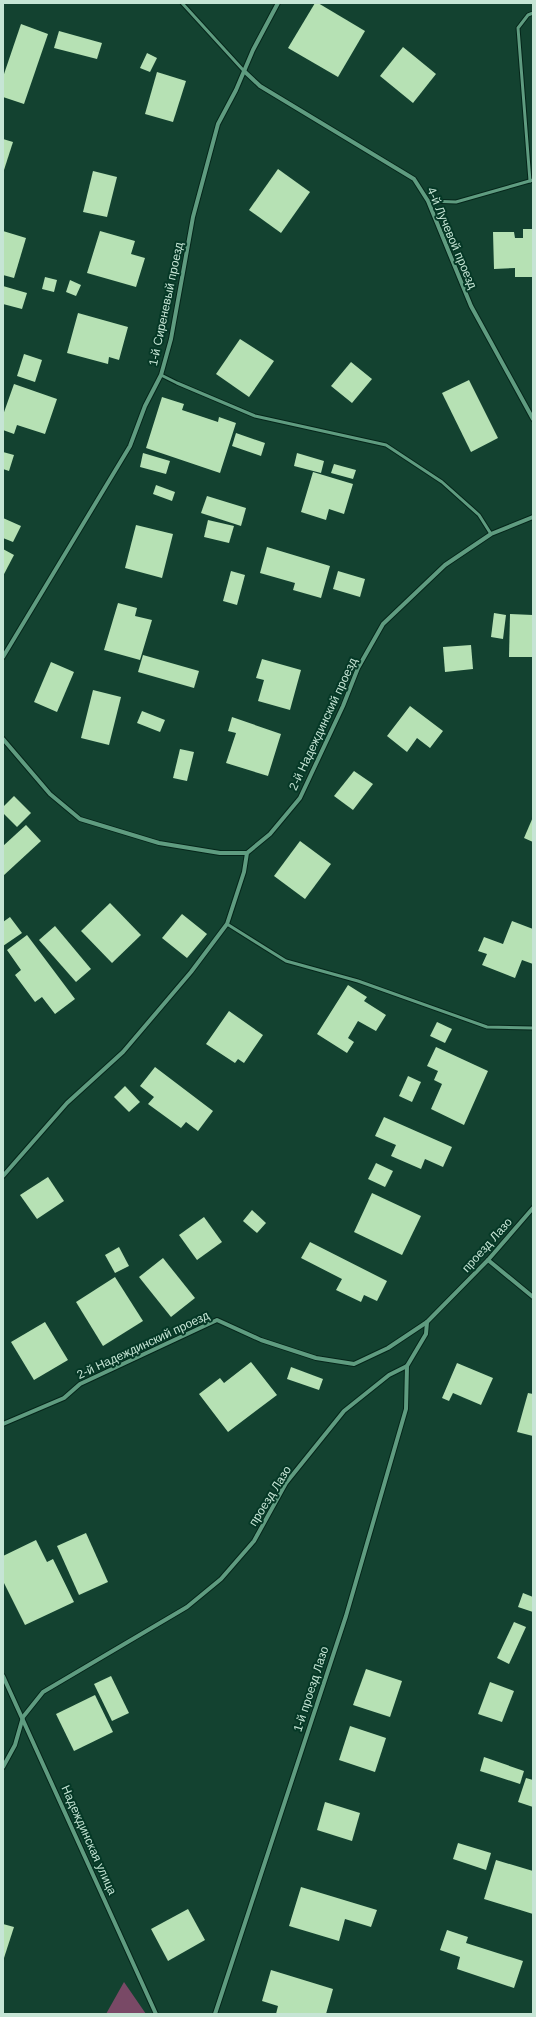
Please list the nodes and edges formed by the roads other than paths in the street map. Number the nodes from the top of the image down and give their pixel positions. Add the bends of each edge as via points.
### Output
1 (182, 3) edge
2 (278, 3) edge
3 (533, 13) edge
4 (244, 71) junction
5 (531, 181) edge
6 (428, 201) junction
7 (161, 375) junction
8 (533, 419) edge
9 (533, 517) edge
10 (491, 534) junction
11 (3, 656) edge
12 (3, 739) edge
13 (247, 853) junction
14 (226, 924) junction
15 (533, 1028) edge
16 (3, 1176) edge
17 (533, 1208) edge
18 (488, 1260) junction
19 (533, 1297) edge
20 (427, 1322) junction
21 (407, 1366) junction
22 (3, 1424) edge
23 (3, 1676) edge
24 (23, 1717) junction
25 (3, 1767) edge
26 (156, 2014) edge
27 (215, 2014) edge

1 - 4 lane
2 - 4 street, 1-й Сиреневый проезд via 252,50
3 - 5 lane via 528,15 518,28
4 - 6 street, 4-й Лучевой проезд via 260,86 414,178
4 - 7 street, 1-й Сиреневый проезд via 218,124 193,217 171,339
5 - 6 lane via 456,202
6 - 8 street, 4-й Лучевой проезд via 471,306
7 - 10 lane via 255,416 386,445 442,482 479,515
7 - 11 street, 1-й Сиреневый проезд via 145,406 130,446
9 - 10 street, 2-й Надеждинский проезд
10 - 13 street, 2-й Надеждинский проезд via 445,565 383,624 358,668 300,798 270,834
12 - 13 street via 50,794 80,819 159,843 220,853
13 - 14 street via 244,872
14 - 15 lane via 286,961 358,981 487,1027
14 - 16 street via 191,972 123,1052 67,1102
17 - 18 street, проезд Лазо
18 - 19 street
18 - 20 street, проезд Лазо
20 - 21 street, проезд Лазо via 426,1334
20 - 22 street, 2-й Надеждинский проезд via 388,1348 354,1364 309,1356 261,1340 217,1320 80,1384 64,1398
21 - 24 street, проезд Лазо via 388,1375 344,1411 286,1482 254,1541 221,1579 187,1607 43,1692
21 - 27 street, 1-й проезд Лазо via 406,1409 346,1616
23 - 24 street, Надеждинская улица
24 - 25 street, проезд Лазо via 15,1745
24 - 26 street, Надеждинская улица

